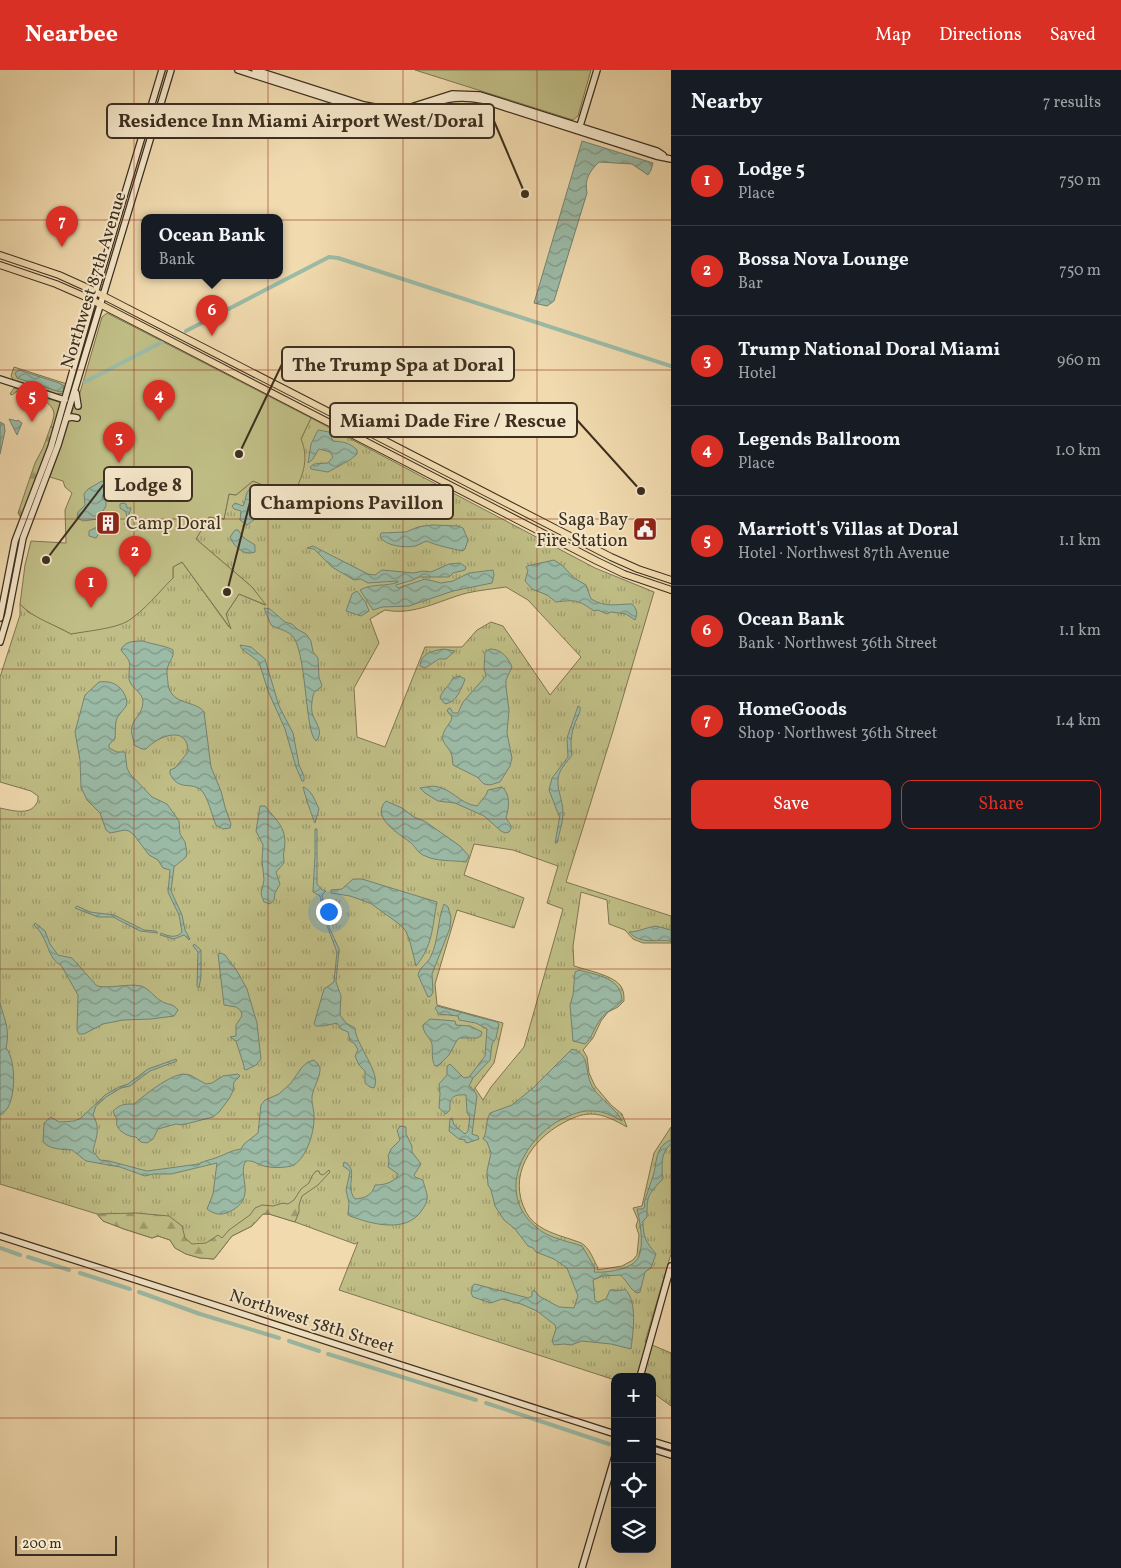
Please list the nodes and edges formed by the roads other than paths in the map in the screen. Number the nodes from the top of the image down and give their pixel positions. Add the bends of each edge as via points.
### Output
1 (162, 70) edge
2 (171, 70) edge
3 (238, 70) edge
4 (255, 70) edge
5 (597, 70) edge
6 (319, 93) junction
7 (579, 128) junction
8 (668, 158) edge
9 (124, 198) junction
10 (132, 201) junction
11 (0, 255) edge
12 (20, 262) junction
13 (1, 265) edge
14 (96, 292) junction
15 (104, 296) junction
16 (94, 301) junction
17 (101, 305) junction
18 (156, 323) junction
19 (140, 325) junction
20 (165, 328) junction
21 (151, 331) junction
22 (81, 345) junction
23 (82, 368) junction
24 (0, 379) edge
25 (76, 389) junction
26 (65, 400) junction
27 (314, 405) junction
28 (78, 406) dead end
29 (310, 413) junction
30 (67, 418) junction
31 (77, 418) dead end
32 (404, 451) junction
33 (400, 459) junction
34 (448, 474) junction
35 (444, 482) junction
36 (495, 498) junction
37 (491, 506) junction
38 (535, 518) junction
39 (530, 527) junction
40 (22, 530) junction
41 (669, 580) edge
42 (663, 588) junction
43 (671, 590) edge
44 (0, 618) edge
45 (0, 642) edge
46 (0, 1236) edge
47 (671, 1266) edge
48 (641, 1373) edge
49 (611, 1433) edge
50 (656, 1442) edge
51 (671, 1447) edge
52 (656, 1450) edge
53 (671, 1455) edge
54 (613, 1463) edge
55 (582, 1568) edge

1 - 9 street, Northwest 87th Avenue
2 - 10 street, Northwest 87th Avenue
3 - 6 street
4 - 6 street
5 - 7 street
6 - 7 street via 369,112 388,114 412,112 448,100 476,99
7 - 8 street via 657,150
9 - 10 street
9 - 14 street, Northwest 87th Avenue
10 - 15 street, Northwest 87th Avenue
11 - 12 main road
12 - 13 main road
12 - 14 main road
13 - 16 main road
14 - 15 main road
14 - 16 street, Northwest 87th Avenue
15 - 17 street, Northwest 87th Avenue
15 - 18 main road
16 - 17 main road
16 - 22 street, Northwest 87th Avenue
17 - 19 main road
17 - 23 street, Northwest 87th Avenue
18 - 19 main road
18 - 20 main road
19 - 21 main road
20 - 21 main road
20 - 27 main road
21 - 29 main road
22 - 23 street
22 - 26 street, Northwest 87th Avenue
23 - 25 street, Northwest 87th Avenue
24 - 26 street
25 - 28 street
25 - 30 street, Northwest 87th Avenue
26 - 40 street, Northwest 87th Avenue
27 - 29 main road
27 - 32 main road
29 - 33 main road
30 - 31 street
30 - 40 street, Northwest 87th Avenue via 54,458
32 - 33 main road
32 - 34 main road
33 - 35 main road
34 - 35 main road
34 - 36 main road
35 - 37 main road
36 - 37 main road
36 - 38 main road
37 - 39 main road
38 - 39 main road
38 - 41 main road via 622,562
39 - 42 main road via 622,573
40 - 44 street, Northwest 87th Avenue via 13,549
40 - 45 street, Northwest 87th Avenue via 8,615
41 - 42 main road
42 - 43 main road
46 - 49 street, Northwest 58th Street
47 - 48 street
50 - 51 street
52 - 53 street
54 - 55 street

